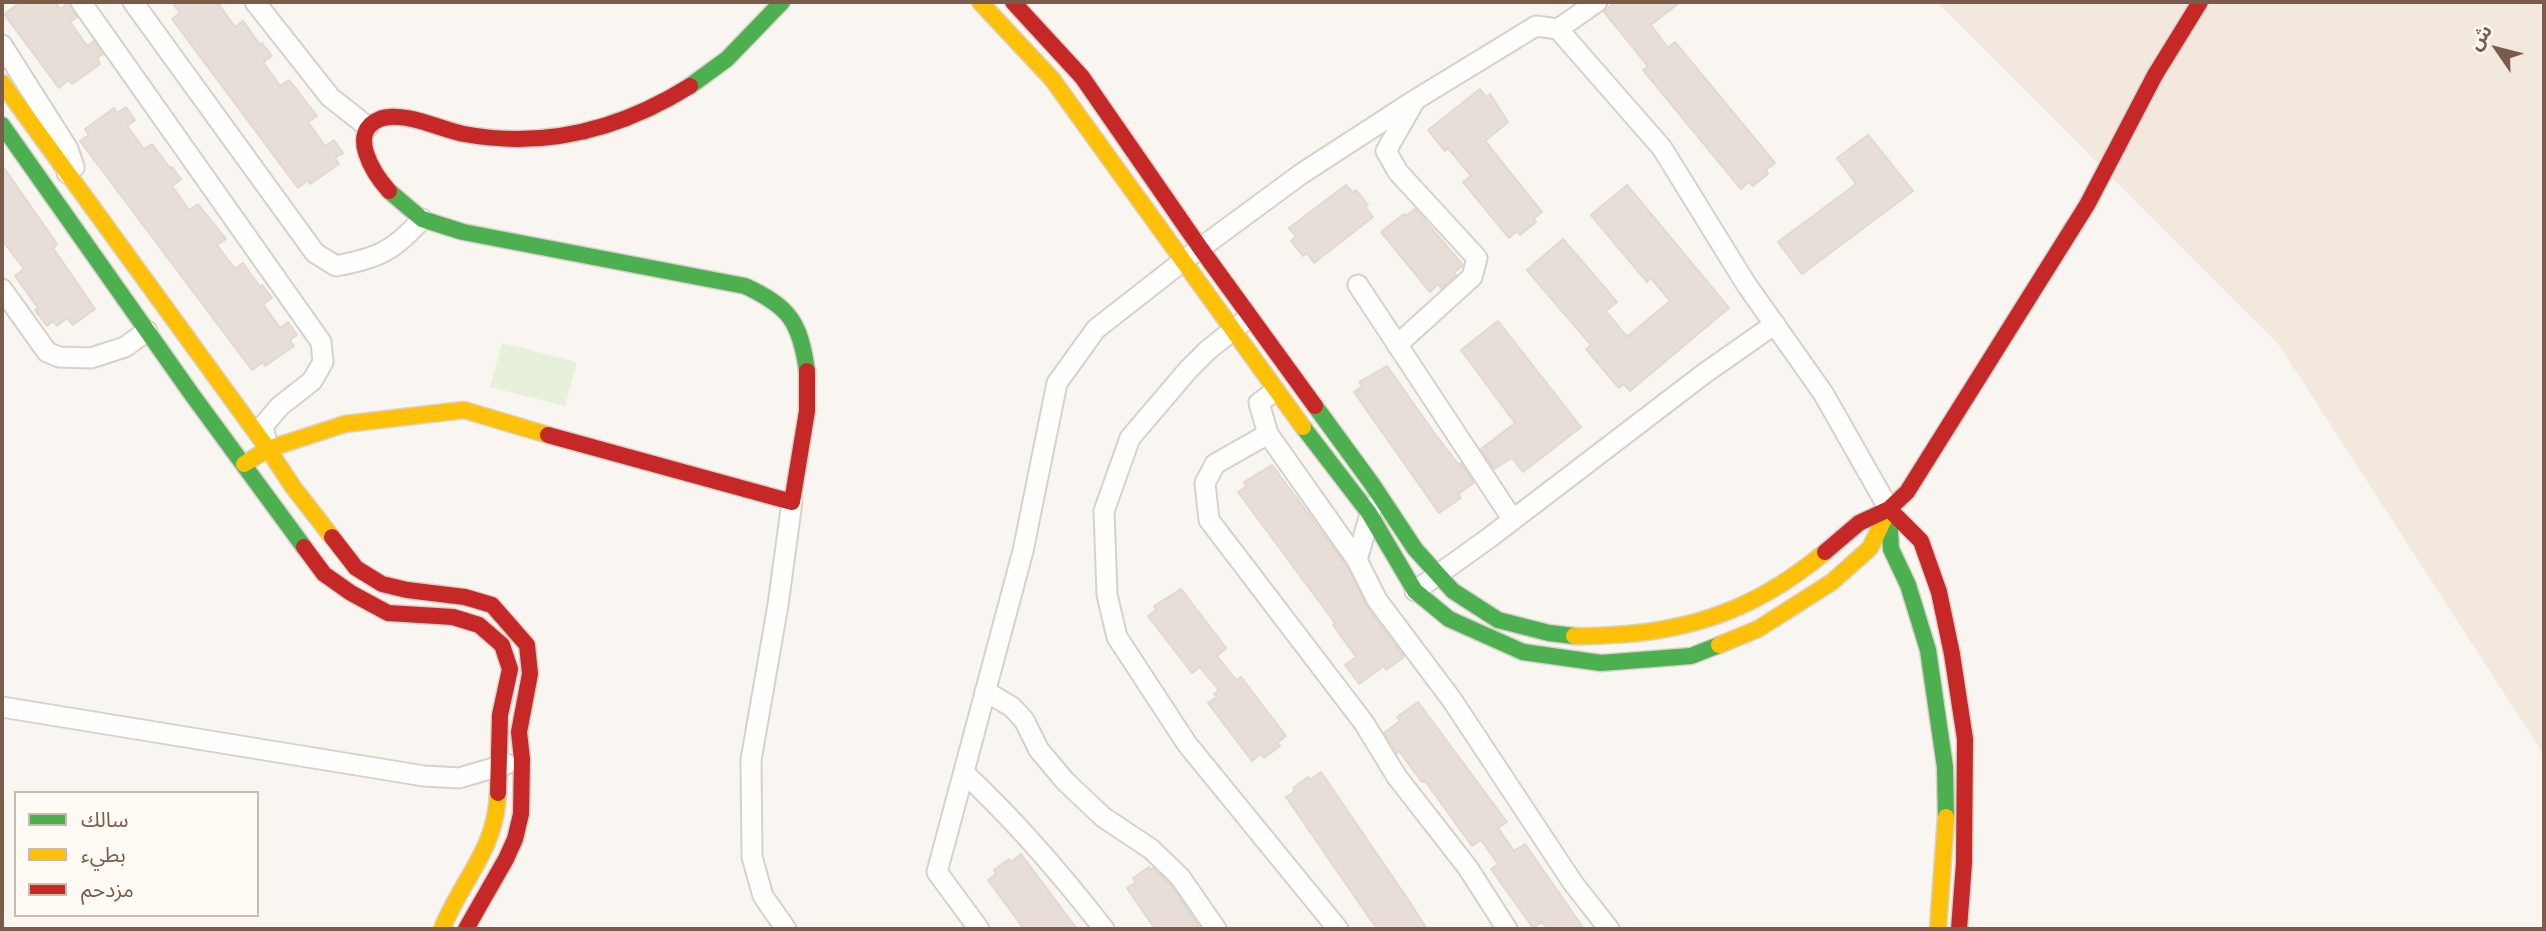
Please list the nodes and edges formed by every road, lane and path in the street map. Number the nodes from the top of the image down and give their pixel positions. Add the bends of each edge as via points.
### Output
1 (81, 2) edge
2 (134, 2) edge
3 (255, 2) edge
4 (782, 2) edge
5 (980, 2) edge
6 (1013, 2) edge
7 (1597, 2) edge
8 (2200, 2) edge
9 (1558, 29) junction
10 (2, 45) edge
11 (2, 83) edge
12 (1415, 100) junction
13 (2, 125) edge
14 (368, 127) junction
15 (67, 173) junction
16 (422, 219) junction
17 (1201, 249) junction
18 (1183, 261) junction
19 (1358, 285) dead end
20 (2, 289) edge
21 (1250, 317) junction
22 (1775, 324) junction
23 (147, 331) junction
24 (1232, 331) junction
25 (1397, 345) junction
26 (1275, 391) junction
27 (1268, 434) junction
28 (268, 449) junction
29 (244, 464) junction
30 (1379, 494) junction
31 (792, 502) junction
32 (1889, 509) junction
33 (1369, 513) junction
34 (1513, 520) junction
35 (1357, 560) junction
36 (1438, 574) junction
37 (1416, 591) junction
38 (985, 691) junction
39 (2, 707) edge
40 (522, 759) junction
41 (498, 768) junction
42 (964, 773) junction
43 (442, 929) edge
44 (466, 929) edge
45 (786, 929) edge
46 (979, 929) edge
47 (1104, 929) edge
48 (1216, 929) edge
49 (1338, 929) edge
50 (1507, 929) edge
51 (1609, 929) edge
52 (1938, 929) edge
53 (1959, 929) edge

1 - 28 street via 320,342 323,362 312,381 263,426
2 - 16 street via 315,253 336,266 366,260 402,242
3 - 14 street via 330,97
4 - 14 street via 738,49 692,86 587,131 514,141 461,134 391,116 378,118
5 - 18 street via 1052,79
6 - 17 street via 1082,77
7 - 9 street
8 - 32 street via 2155,75 2087,205 1907,492
9 - 12 street via 1536,26
9 - 22 street via 1662,149
10 - 15 street via 68,149 74,167
11 - 15 street
12 - 17 street via 1301,174
12 - 25 street via 1386,151 1398,172 1477,258 1472,277
13 - 23 street
14 - 16 street via 363,151 369,163 396,198
15 - 28 street
16 - 31 street via 463,232 745,286 774,300 796,327 808,375 804,441
17 - 18 street
17 - 21 street
18 - 24 street
18 - 38 street via 1096,329 1057,383 1023,551
19 - 25 street
20 - 23 street via 47,352 60,357 91,358 125,346
21 - 24 street
21 - 30 street
22 - 32 street via 1823,393
22 - 34 street
23 - 29 street
24 - 26 street
24 - 49 street via 1188,370 1130,438 1104,511 1107,595 1117,637 1187,744
25 - 34 street
26 - 27 street via 1259,402
26 - 33 street
27 - 35 street
27 - 50 street via 1215,464 1205,483 1209,520 1364,723 1397,777 1468,868
28 - 29 street
28 - 31 street via 345,424 464,410
28 - 40 street via 356,568 382,584 465,597 492,606 513,627 527,645 530,674 519,732
29 - 41 street via 324,574 351,593 388,613 453,617 479,625 502,645 510,669 500,715
30 - 33 street
30 - 36 street via 1415,549
31 - 45 street via 751,760 752,857 763,895
32 - 36 street via 1859,523 1793,578 1757,599 1661,631 1587,637 1498,620 1454,591
32 - 37 street via 1870,548 1832,582 1758,629 1691,656 1601,663 1523,652 1450,619
32 - 52 street via 1891,549 1908,585 1927,650 1945,767 1946,827
32 - 53 street via 1921,541 1952,654 1965,738
33 - 35 street
33 - 37 street
34 - 36 street
35 - 51 street via 1377,600
36 - 37 street
38 - 42 street
38 - 48 street via 1024,720 1039,750 1065,781 1180,877
39 - 41 street via 424,776 459,778
40 - 41 street
40 - 44 street via 522,814 515,839
41 - 43 street via 497,816 485,850
42 - 46 street via 937,872
42 - 47 street via 1004,810

